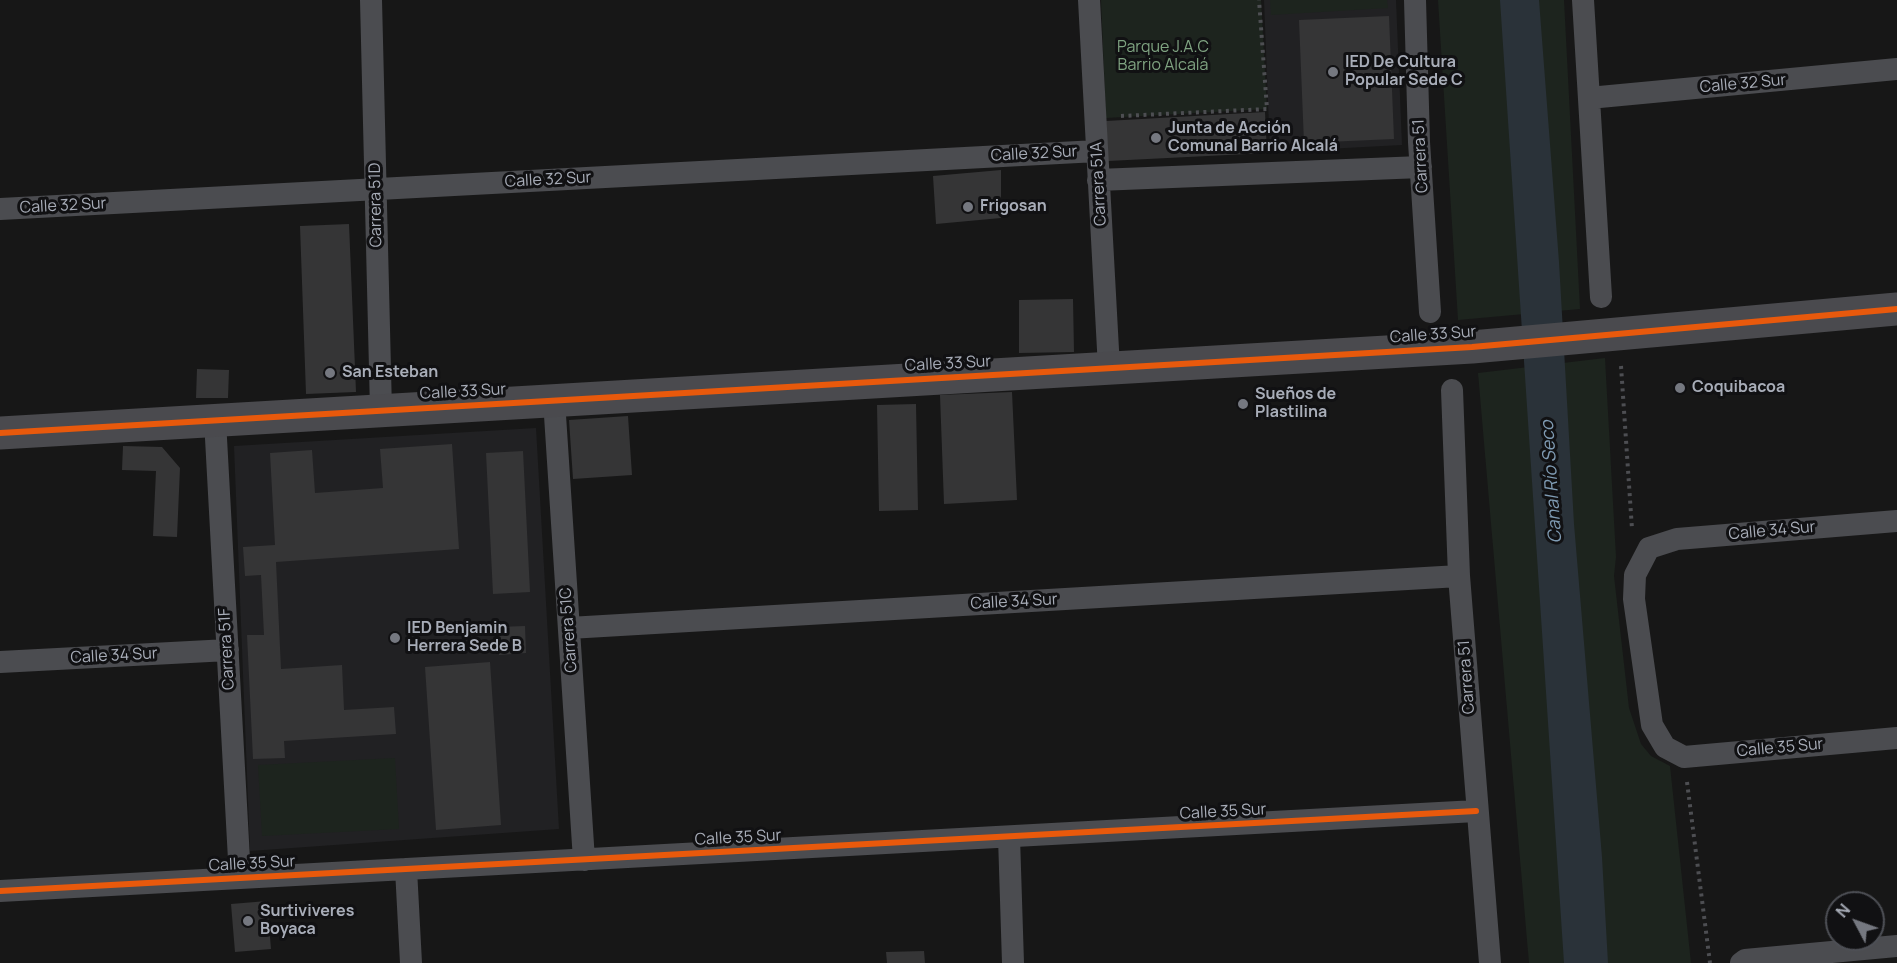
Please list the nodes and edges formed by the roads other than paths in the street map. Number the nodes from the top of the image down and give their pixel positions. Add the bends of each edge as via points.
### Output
1 (371, 0) edge
2 (1089, 0) edge
3 (1415, 0) edge
4 (1583, 0) edge
5 (1897, 69) edge
6 (1589, 98) junction
7 (1097, 151) junction
8 (1421, 167) junction
9 (1098, 180) junction
10 (376, 189) junction
11 (0, 209) edge
12 (1601, 297) dead end
13 (1897, 309) edge
14 (1430, 312) dead end
15 (1109, 368) junction
16 (1452, 390) dead end
17 (554, 400) junction
18 (381, 410) junction
19 (215, 420) junction
20 (0, 432) edge
21 (1897, 521) edge
22 (1459, 576) junction
23 (569, 628) junction
24 (228, 650) junction
25 (0, 662) edge
26 (1897, 738) edge
27 (1674, 752) joint
28 (1476, 811) junction
29 (1009, 837) junction
30 (584, 860) junction
31 (406, 869) junction
32 (240, 878) junction
33 (0, 891) edge
34 (1897, 946) edge
35 (411, 963) edge
36 (1013, 963) edge
37 (1490, 963) edge
38 (1741, 963) edge

1 - 10 street, Carrera 51D
2 - 7 street, Carrera 51A
3 - 8 street, Carrera 51
4 - 6 street
5 - 6 street, Calle 32 Sur
6 - 12 street
7 - 9 street, Carrera 51A
7 - 10 street, Calle 32 Sur
8 - 9 street
8 - 14 street, Carrera 51
9 - 15 street, Carrera 51A
10 - 11 street, Calle 32 Sur
10 - 18 street, Carrera 51D
13 - 15 street, Calle 33 Sur via 1472,347
15 - 17 street, Calle 33 Sur
16 - 22 street, Carrera 51
17 - 18 street, Calle 33 Sur
17 - 23 street, Carrera 51C
18 - 19 street, Calle 33 Sur
19 - 20 street, Calle 33 Sur
19 - 24 street, Carrera 51F
21 - 27 street, Calle 34 Sur via 1677,539 1649,548 1635,575 1634,598 1652,725
22 - 23 street, Calle 34 Sur
22 - 28 street, Carrera 51
23 - 30 street, Carrera 51C
24 - 25 street, Calle 34 Sur
24 - 32 street, Carrera 51F
26 - 27 street, Calle 35 Sur
28 - 29 street, Calle 35 Sur
28 - 37 street, Carrera 51
29 - 30 street, Calle 35 Sur
29 - 36 street
30 - 31 street, Calle 35 Sur
31 - 32 street, Calle 35 Sur
31 - 35 street
32 - 33 street, Calle 35 Sur
34 - 38 street

